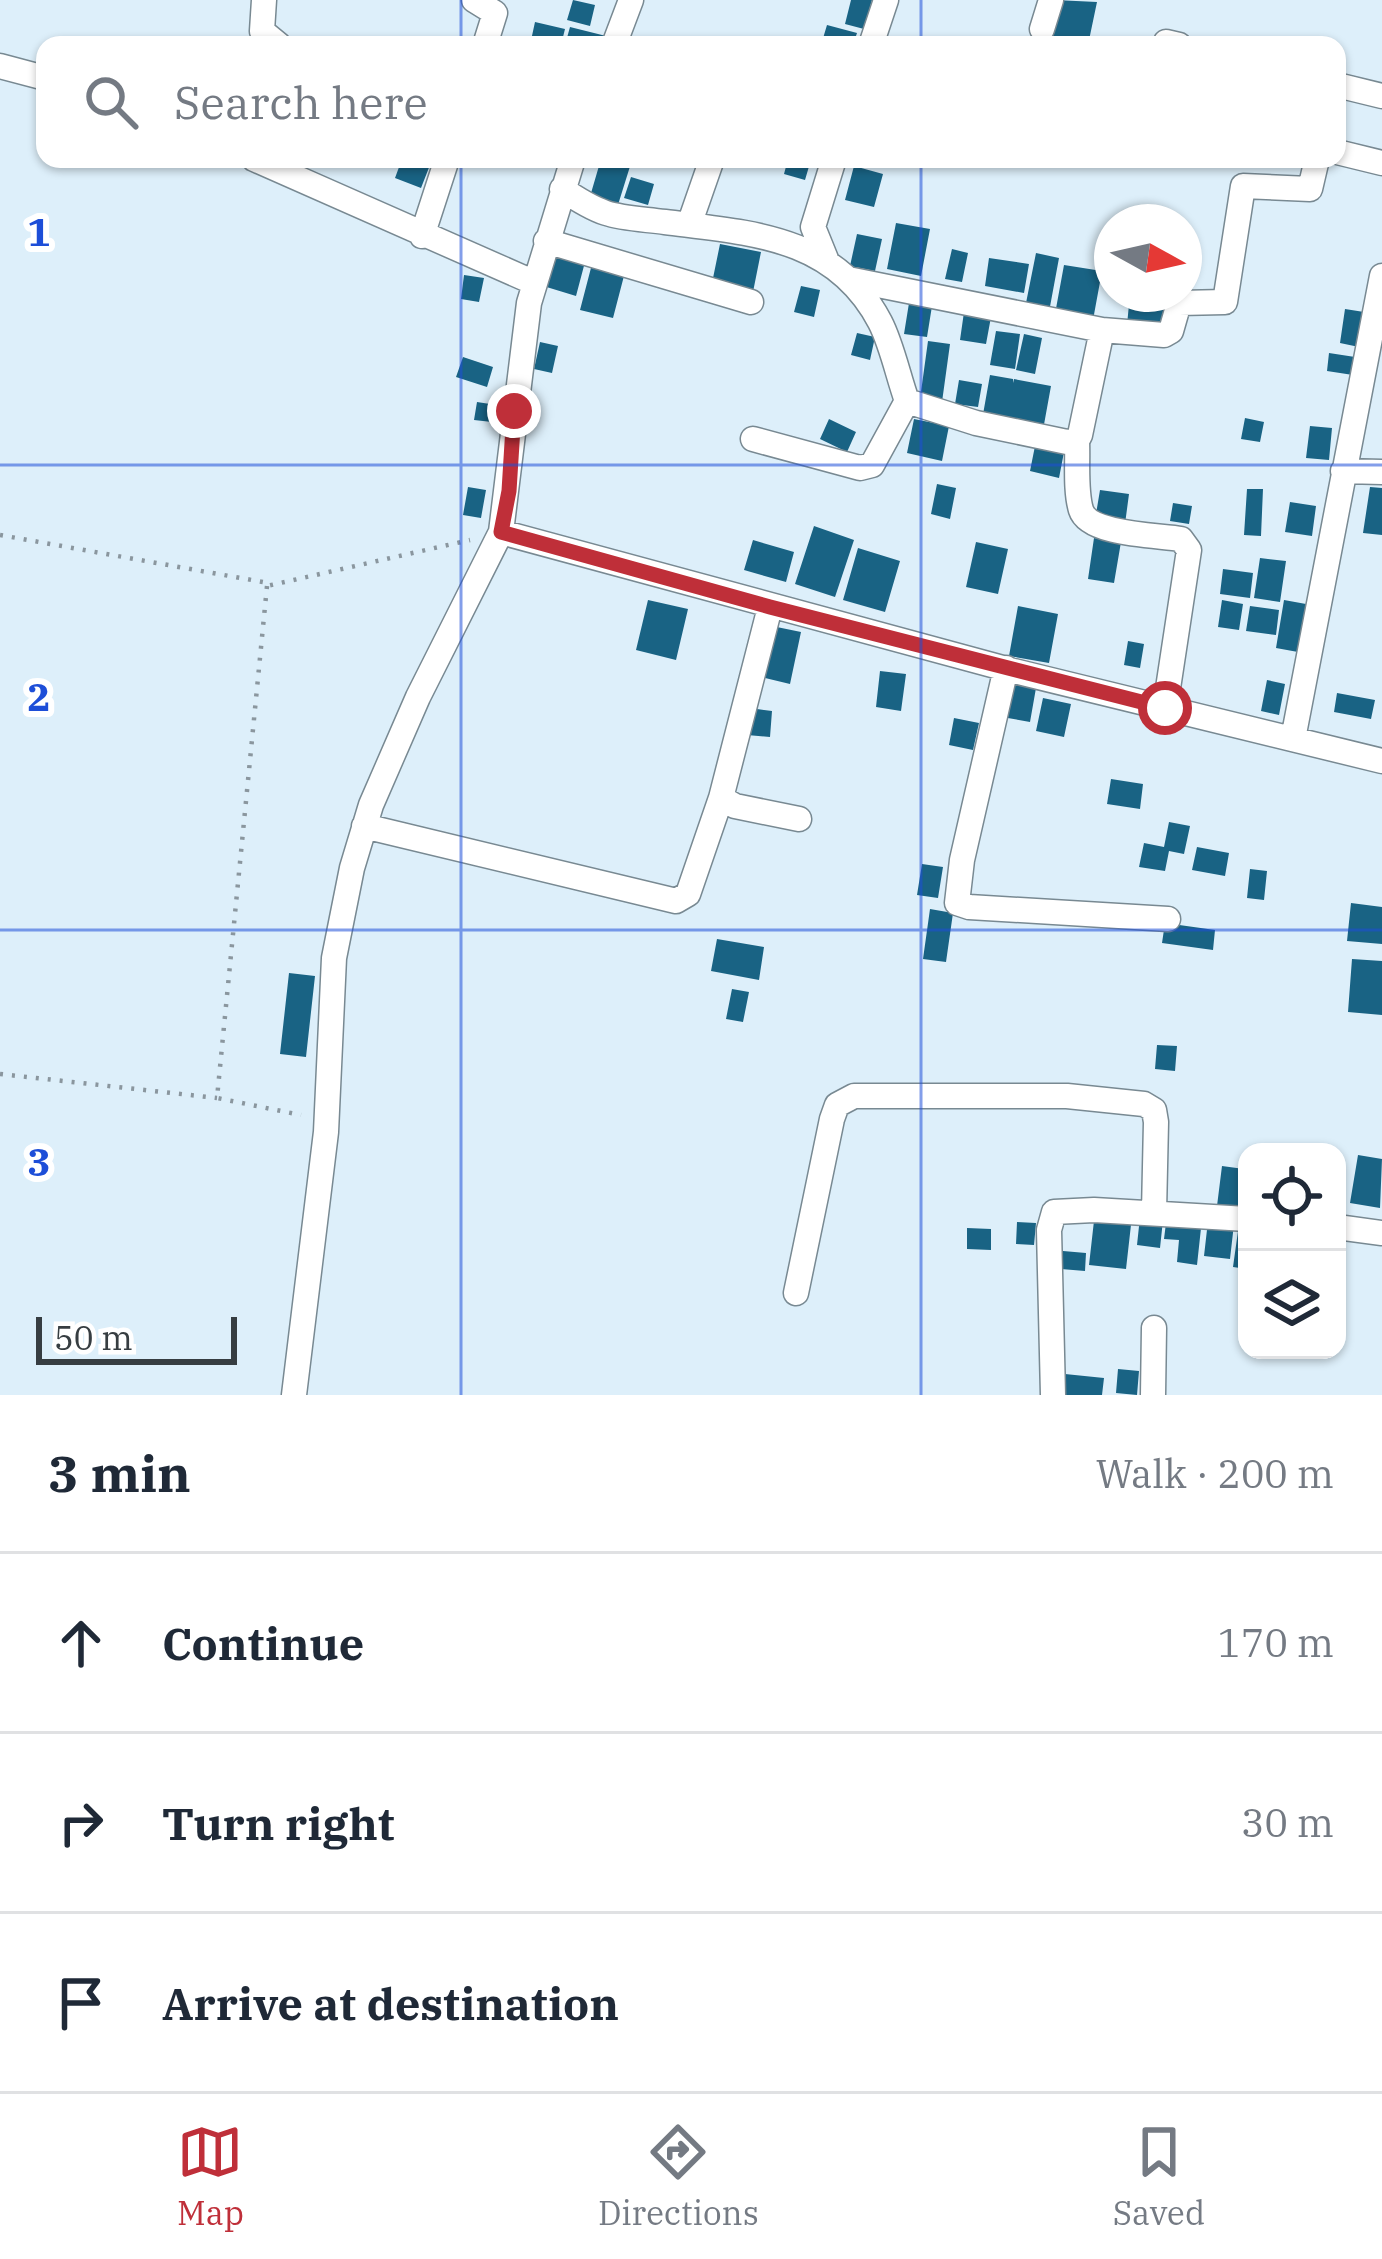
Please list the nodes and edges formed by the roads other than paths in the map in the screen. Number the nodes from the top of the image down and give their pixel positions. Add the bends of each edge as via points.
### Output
1 (265, 0) edge
2 (474, 0) edge
3 (631, 0) edge
4 (886, 0) edge
5 (1051, 0) edge
6 (1042, 29) dead end
7 (268, 36) edge
8 (488, 36) edge
9 (617, 36) edge
10 (875, 36) edge
11 (0, 66) edge
12 (36, 76) edge
13 (1346, 87) edge
14 (1382, 96) edge
15 (1346, 154) edge
16 (1382, 164) edge
17 (290, 168) edge
18 (444, 168) edge
19 (570, 168) edge
20 (709, 168) edge
21 (831, 168) edge
22 (1315, 168) edge
23 (562, 189) junction
24 (689, 225) junction
25 (422, 236) junction
26 (546, 242) junction
27 (826, 259) junction
28 (1382, 276) edge
29 (848, 279) junction
30 (535, 283) junction
31 (751, 302) dead end
32 (1102, 330) junction
33 (907, 401) junction
34 (753, 439) dead end
35 (1077, 441) junction
36 (1342, 471) junction
37 (1382, 472) edge
38 (501, 532) junction
39 (770, 607) junction
40 (1006, 668) junction
41 (1165, 708) junction
42 (1293, 740) junction
43 (1382, 761) edge
44 (721, 798) junction
45 (799, 819) dead end
46 (364, 826) junction
47 (1168, 919) dead end
48 (1154, 1212) junction
49 (1238, 1219) edge
50 (1346, 1228) edge
51 (1382, 1233) edge
52 (796, 1293) dead end
53 (1154, 1328) dead end
54 (294, 1395) edge
55 (1053, 1395) edge
56 (1154, 1395) edge

1 - 7 street
2 - 8 street via 495,13
3 - 9 street
4 - 10 street
5 - 6 street
11 - 12 street
13 - 14 street
15 - 16 street
17 - 25 street
18 - 25 street
19 - 23 street
20 - 24 street
21 - 27 street via 813,227
22 - 32 street via 1310,189 1243,186 1225,302 1179,303 1165,335
23 - 24 street via 597,213
23 - 26 street
24 - 27 street via 784,241
25 - 30 street
26 - 30 street
26 - 31 street
27 - 29 street
28 - 36 street
29 - 32 street
29 - 33 street via 880,322
30 - 38 street
32 - 35 street
33 - 34 street via 872,465 860,468
33 - 35 street
35 - 41 street via 1087,520 1181,539 1190,550
36 - 37 street
36 - 42 street
38 - 39 street
38 - 46 street
39 - 40 street
39 - 44 street
40 - 41 street
40 - 47 street via 957,903
41 - 42 street
42 - 43 street
44 - 45 street
44 - 46 street via 688,894 676,901
46 - 54 street via 334,958 325,1123
48 - 49 street
48 - 52 street via 1156,1122 1144,1104 854,1096 837,1105 832,1119
48 - 55 street via 1062,1209 1050,1218
50 - 51 street
53 - 56 street

